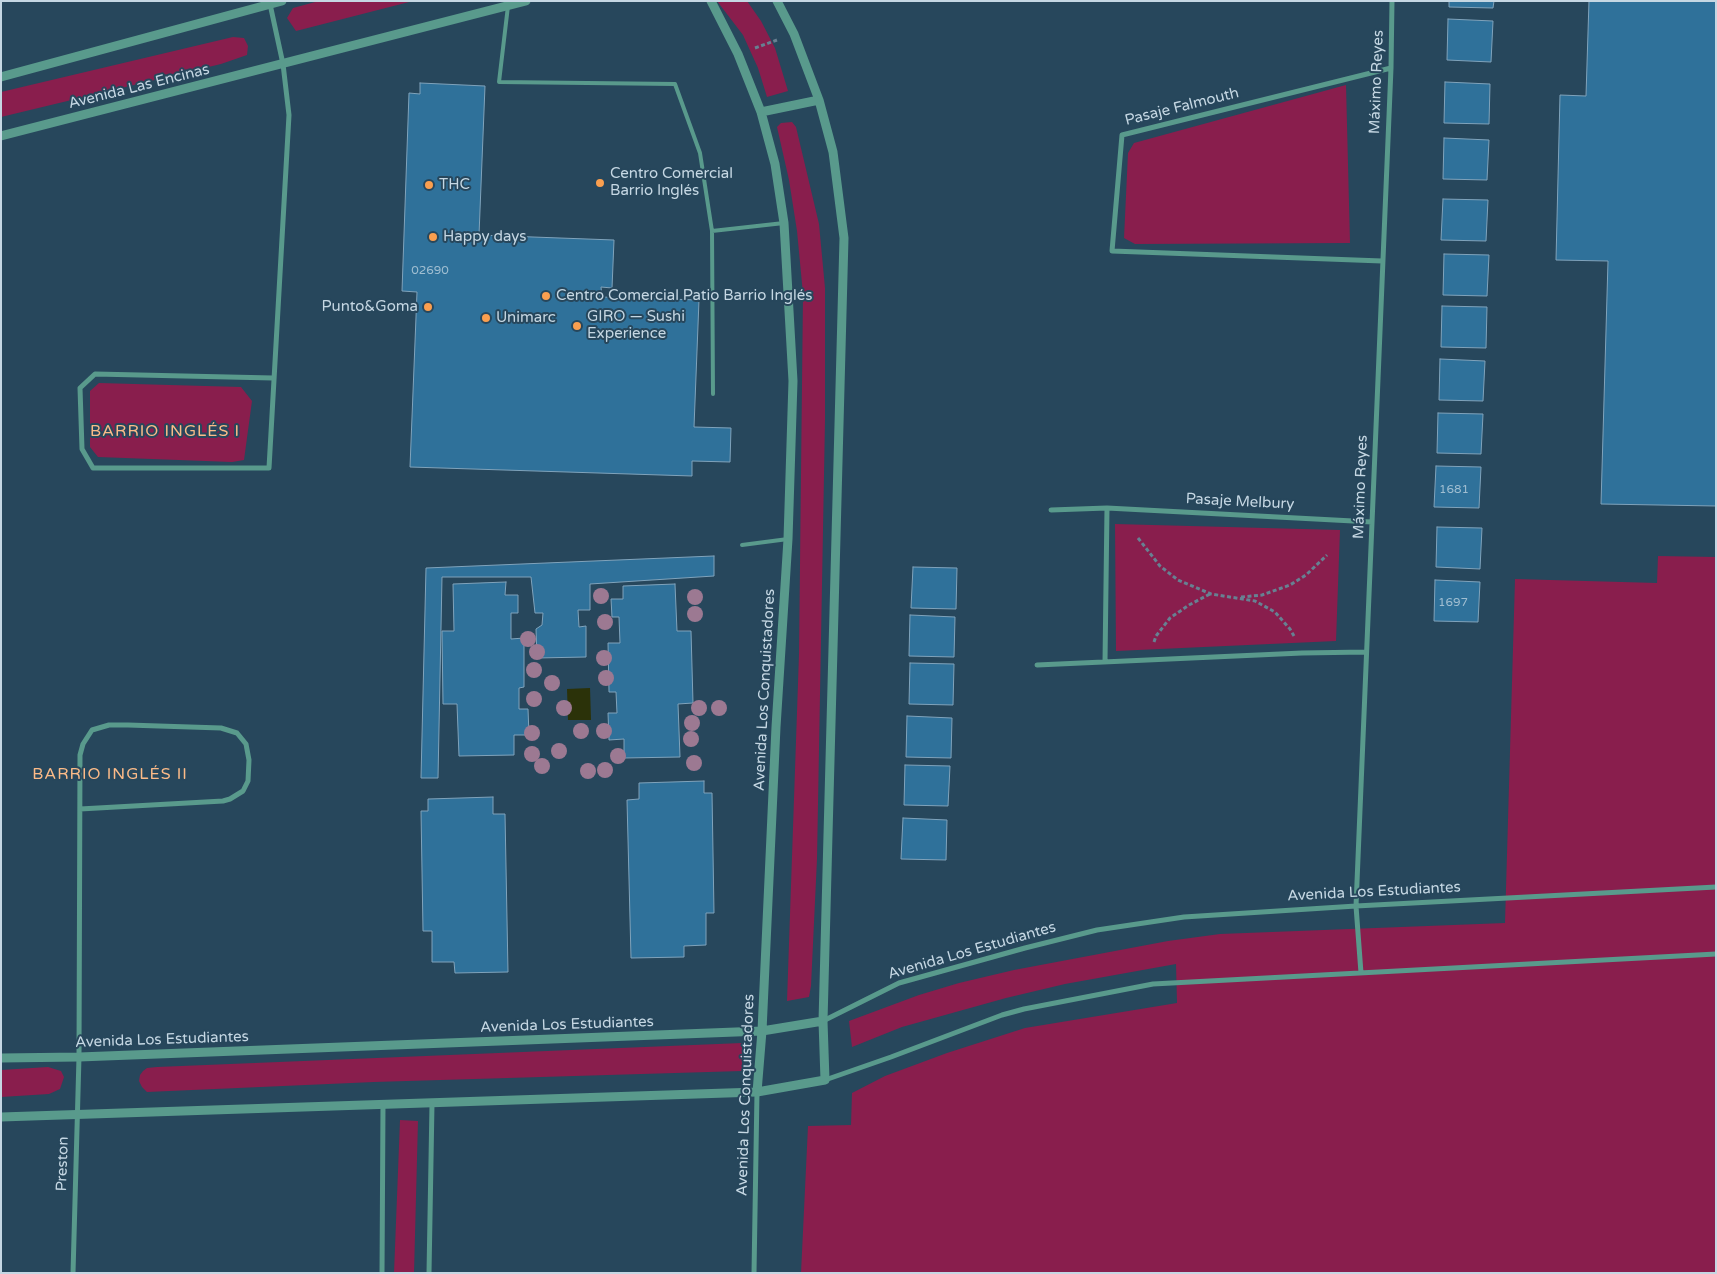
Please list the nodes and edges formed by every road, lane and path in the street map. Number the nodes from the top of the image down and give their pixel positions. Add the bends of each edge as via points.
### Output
1 (282, 1) edge
2 (526, 1) edge
3 (711, 1) edge
4 (778, 1) edge
5 (1392, 1) edge
6 (270, 4) junction
7 (508, 6) junction
8 (794, 34) junction
9 (738, 54) junction
10 (283, 64) junction
11 (1391, 68) junction
12 (1, 77) edge
13 (819, 100) junction
14 (761, 112) junction
15 (1, 136) edge
16 (784, 223) junction
17 (712, 231) junction
18 (1382, 261) junction
19 (273, 378) junction
20 (713, 394) dead end
21 (1106, 508) junction
22 (1051, 510) dead end
23 (1372, 522) junction
24 (1138, 538) dead end
25 (788, 539) junction
26 (742, 545) dead end
27 (1327, 555) dead end
28 (1211, 594) junction
29 (1233, 597) junction
30 (1151, 650) dead end
31 (1366, 652) junction
32 (1302, 653) junction
33 (1105, 662) junction
34 (1037, 665) dead end
35 (80, 808) junction
36 (1716, 887) edge
37 (1356, 906) junction
38 (1716, 954) edge
39 (1361, 973) junction
40 (823, 1021) junction
41 (762, 1031) junction
42 (80, 1056) junction
43 (1, 1058) edge
44 (825, 1080) junction
45 (757, 1092) junction
46 (432, 1104) junction
47 (383, 1105) junction
48 (77, 1116) junction
49 (1, 1117) edge
50 (73, 1273) edge
51 (382, 1273) edge
52 (429, 1273) edge
53 (754, 1273) edge

1 - 6 street
2 - 7 street, Avenida Las Encinas
3 - 9 street, Avenida Los Conquistadores
4 - 8 street
5 - 11 street, Máximo Reyes
6 - 10 street
6 - 12 street
7 - 10 street, Avenida Las Encinas
7 - 17 lane via 499,82 675,84 700,153
8 - 9 path
8 - 13 street
9 - 14 street, Avenida Los Conquistadores
10 - 15 street, Avenida Las Encinas
10 - 19 street via 289,115
11 - 18 street, Máximo Reyes
11 - 18 street, Pasaje Falmouth via 1122,135 1112,251
13 - 14 street
13 - 40 street via 833,152 844,238
14 - 16 street, Avenida Los Conquistadores
16 - 17 lane
16 - 25 street, Avenida Los Conquistadores via 793,381
17 - 20 lane
18 - 23 street, Máximo Reyes
19 - 19 street via 269,468 93,468 82,449 80,388 95,374
21 - 22 street, Pasaje Melbury
21 - 23 street, Pasaje Melbury
21 - 33 street
23 - 31 street, Máximo Reyes
24 - 28 path via 1152,558 1169,573 1189,586
25 - 26 lane
25 - 41 street, Avenida Los Conquistadores
27 - 29 path via 1290,585 1262,595
28 - 29 path
28 - 30 path via 1170,618 1156,636
29 - 32 path via 1255,601 1275,612 1290,629
31 - 32 street
31 - 37 street, Máximo Reyes
32 - 33 street
33 - 34 street
35 - 35 street, Preston via 80,755 92,730 109,725 221,728 237,733 246,744 248,781 243,791 230,799
35 - 42 street, Preston
36 - 37 street, Avenida Los Estudiantes
37 - 39 street, Máximo Reyes
37 - 40 street, Avenida Los Estudiantes via 1184,917 1097,930 899,983
38 - 39 street
39 - 44 street via 1153,984 1024,1009
40 - 41 street, Avenida Los Estudiantes
40 - 44 street
41 - 42 street, Avenida Los Estudiantes
41 - 45 street, Avenida Los Conquistadores
42 - 43 street, Avenida Los Estudiantes
42 - 48 street, Preston
44 - 45 street
45 - 46 street
45 - 53 street, Avenida Los Conquistadores
46 - 47 street
46 - 52 street
47 - 48 street
47 - 51 street
48 - 49 street
48 - 50 street, Preston

